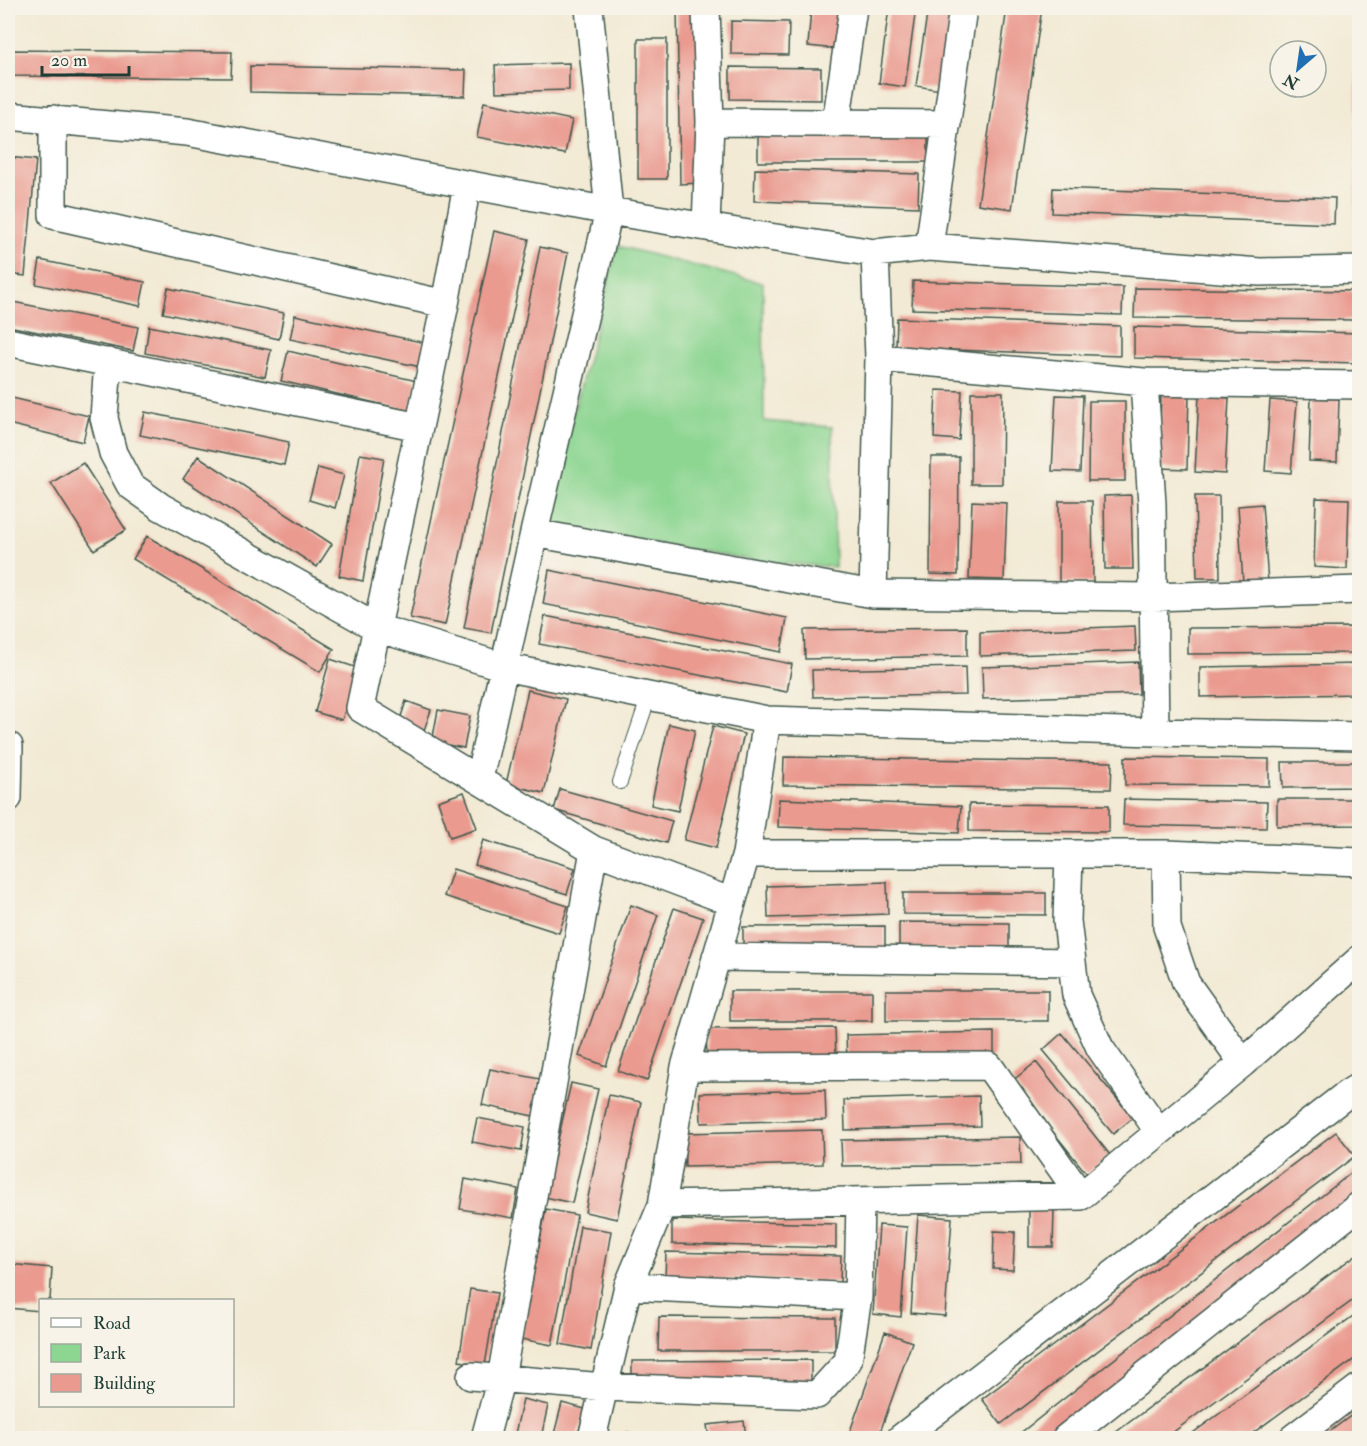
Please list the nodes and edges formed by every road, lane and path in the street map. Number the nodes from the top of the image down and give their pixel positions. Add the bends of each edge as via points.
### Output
1 (589, 8) edge
2 (706, 8) edge
3 (853, 8) edge
4 (963, 8) edge
5 (8, 116) edge
6 (54, 119) junction
7 (710, 122) junction
8 (836, 123) junction
9 (947, 124) junction
10 (467, 185) junction
11 (609, 211) junction
12 (706, 226) junction
13 (929, 247) junction
14 (875, 252) junction
15 (1359, 270) edge
16 (445, 304) junction
17 (8, 342) edge
18 (879, 357) junction
19 (108, 362) junction
20 (1144, 382) junction
21 (1359, 384) edge
22 (419, 427) junction
23 (534, 533) junction
24 (1359, 590) edge
25 (873, 594) junction
26 (1153, 597) junction
27 (377, 628) junction
28 (504, 668) junction
29 (649, 696) junction
30 (767, 720) junction
31 (1155, 732) junction
32 (1359, 736) edge
33 (8, 746) edge
34 (479, 779) junction
35 (620, 782) dead end
36 (8, 798) edge
37 (594, 850) junction
38 (746, 854) junction
39 (1069, 854) junction
40 (1166, 854) junction
41 (1359, 861) edge
42 (732, 902) junction
43 (716, 957) junction
44 (1359, 958) edge
45 (1072, 962) junction
46 (1243, 1063) junction
47 (685, 1067) junction
48 (1355, 1096) edge
49 (1159, 1132) junction
50 (1081, 1197) junction
51 (860, 1201) junction
52 (662, 1205) junction
53 (1359, 1205) edge
54 (628, 1286) junction
55 (858, 1297) junction
56 (471, 1376) dead end
57 (501, 1378) junction
58 (604, 1387) junction
59 (1359, 1387) edge
60 (485, 1438) edge
61 (592, 1438) edge
62 (901, 1438) edge
63 (1066, 1438) edge
64 (1293, 1438) edge

1 - 11 street
2 - 7 street
3 - 8 street
4 - 9 street
5 - 6 street
6 - 10 street via 187,132
6 - 16 street via 53,214
7 - 8 street
7 - 12 street
8 - 9 street
9 - 13 street
10 - 11 street
10 - 16 street
11 - 12 street
11 - 23 street
12 - 14 street
13 - 14 street
13 - 15 street via 1260,272
14 - 18 street
16 - 22 street
17 - 19 street
18 - 20 street
18 - 25 street
19 - 22 street
19 - 27 street via 104,418 113,453 130,485 161,507
20 - 21 street
20 - 26 street
22 - 27 street
23 - 25 street
23 - 28 street
24 - 26 street
25 - 26 street
26 - 31 street
27 - 28 street
27 - 34 street via 360,708
28 - 29 street
28 - 34 street
29 - 30 street
29 - 35 lane
30 - 31 street
30 - 38 street
31 - 32 street
33 - 36 street
34 - 37 street
37 - 42 street
37 - 57 street
38 - 39 street
38 - 42 street
39 - 40 street
39 - 45 street via 1067,921
40 - 41 street
40 - 46 street via 1167,927 1186,983
42 - 43 street
43 - 45 street
43 - 47 street
44 - 46 street
45 - 49 street via 1076,994 1100,1048
46 - 49 street
47 - 50 street via 988,1066
47 - 52 street
48 - 62 street
49 - 50 street
50 - 51 street
51 - 52 street
51 - 55 street
52 - 54 street
53 - 63 street
54 - 55 street
54 - 58 street
55 - 58 street via 848,1361 817,1395
56 - 57 street
57 - 58 street
57 - 60 street
58 - 61 street
59 - 64 street

